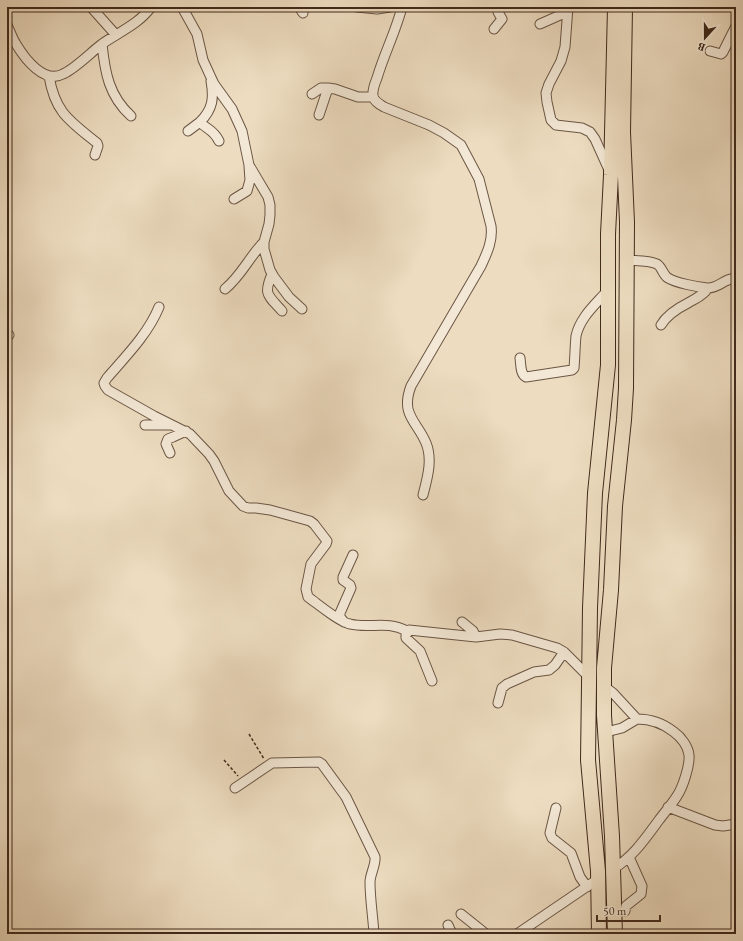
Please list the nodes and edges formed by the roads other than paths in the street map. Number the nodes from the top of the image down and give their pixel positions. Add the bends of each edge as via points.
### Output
1 (91, 7) edge
2 (151, 7) edge
3 (182, 7) edge
4 (357, 7) edge
5 (390, 7) edge
6 (402, 7) edge
7 (500, 7) edge
8 (615, 7) edge
9 (625, 7) edge
10 (377, 8) edge
11 (568, 10) edge
12 (540, 24) dead end
13 (7, 25) edge
14 (736, 26) edge
15 (494, 29) dead end
16 (116, 35) junction
17 (102, 44) junction
18 (710, 51) dead end
19 (49, 76) junction
20 (210, 76) junction
21 (328, 88) junction
22 (312, 94) dead end
23 (373, 97) junction
24 (319, 115) dead end
25 (131, 116) dead end
26 (200, 122) junction
27 (188, 131) dead end
28 (219, 141) dead end
29 (95, 155) dead end
30 (249, 165) junction
31 (611, 175) junction
32 (234, 200) dead end
33 (264, 242) junction
34 (626, 260) junction
35 (272, 274) junction
36 (736, 279) edge
37 (225, 288) dead end
38 (708, 288) junction
39 (608, 290) junction
40 (159, 307) dead end
41 (302, 309) dead end
42 (282, 311) dead end
43 (661, 325) dead end
44 (520, 358) dead end
45 (145, 425) dead end
46 (173, 425) junction
47 (186, 431) junction
48 (170, 453) dead end
49 (423, 495) dead end
50 (353, 555) dead end
51 (344, 622) junction
52 (462, 622) dead end
53 (407, 631) junction
54 (476, 637) junction
55 (564, 652) junction
56 (589, 677) dead end
57 (432, 681) dead end
58 (604, 686) dead end
59 (498, 703) dead end
60 (637, 719) junction
61 (606, 732) dead end
62 (235, 788) dead end
63 (668, 807) junction
64 (556, 808) dead end
65 (736, 824) edge
66 (629, 857) junction
67 (613, 869) junction
68 (598, 879) junction
69 (586, 887) junction
70 (625, 911) dead end
71 (461, 914) dead end
72 (448, 926) dead end
73 (374, 934) edge
74 (452, 934) edge
75 (486, 934) edge
76 (517, 934) edge
77 (599, 934) edge
78 (615, 934) edge

1 - 16 street
2 - 16 street via 136,23
3 - 20 street via 197,34 200,53
4 - 10 street
5 - 10 street
6 - 23 street via 381,65
7 - 15 street via 498,12 502,18
8 - 31 highway
9 - 34 highway via 623,132
11 - 12 street
11 - 31 street via 565,47 549,84 546,102 551,120 556,125 582,128 590,132
13 - 19 street via 24,57 41,73
14 - 18 street via 721,54
16 - 17 street
17 - 19 street via 65,74 58,77
17 - 25 street via 110,86 122,108
19 - 29 street via 51,90 63,114 97,143
20 - 26 street via 212,103
20 - 30 street via 232,109 242,131
21 - 22 street via 321,88
21 - 23 street via 358,97
21 - 24 street
23 - 49 street via 377,103 429,125 461,145 478,179 491,226 489,250 408,395 411,419 427,444 429,456
26 - 27 street
26 - 28 street via 214,132
30 - 32 street via 248,191
30 - 33 street via 270,205 269,224
31 - 39 highway
33 - 35 street
33 - 37 street
34 - 38 street via 654,263 659,265 666,278
34 - 67 highway via 625,401 604,668 604,715
35 - 41 street via 289,297
35 - 42 street via 266,290
36 - 38 street via 726,280 716,287
38 - 43 street via 702,296 670,315
39 - 44 street via 581,323 576,336 572,370 526,377 522,372
39 - 68 highway via 608,365 596,493 590,608 588,760
40 - 46 street via 138,341 104,383 108,390
45 - 46 street
46 - 47 street
47 - 48 street via 168,439 166,444
47 - 51 street via 209,454 229,491 243,506 270,510 314,524 328,541 311,564 306,590 308,597
50 - 51 street via 343,577 351,588 340,614
51 - 53 street via 358,626 390,625
52 - 54 street
53 - 54 street
53 - 57 street via 406,638 420,651
54 - 55 street via 512,635
55 - 56 street
55 - 59 street via 549,670 534,672 507,684 502,688
58 - 60 street
60 - 61 street via 622,728
60 - 63 street via 669,728 686,746 689,756 682,786
62 - 73 street via 272,763 322,764 346,797 376,860 370,884
63 - 65 street via 715,825
63 - 66 street
64 - 69 street via 550,833 552,838 570,853
66 - 67 street
66 - 70 street via 642,891 626,906
67 - 78 highway
68 - 69 street
68 - 77 highway
69 - 76 street
71 - 75 street
72 - 74 street

